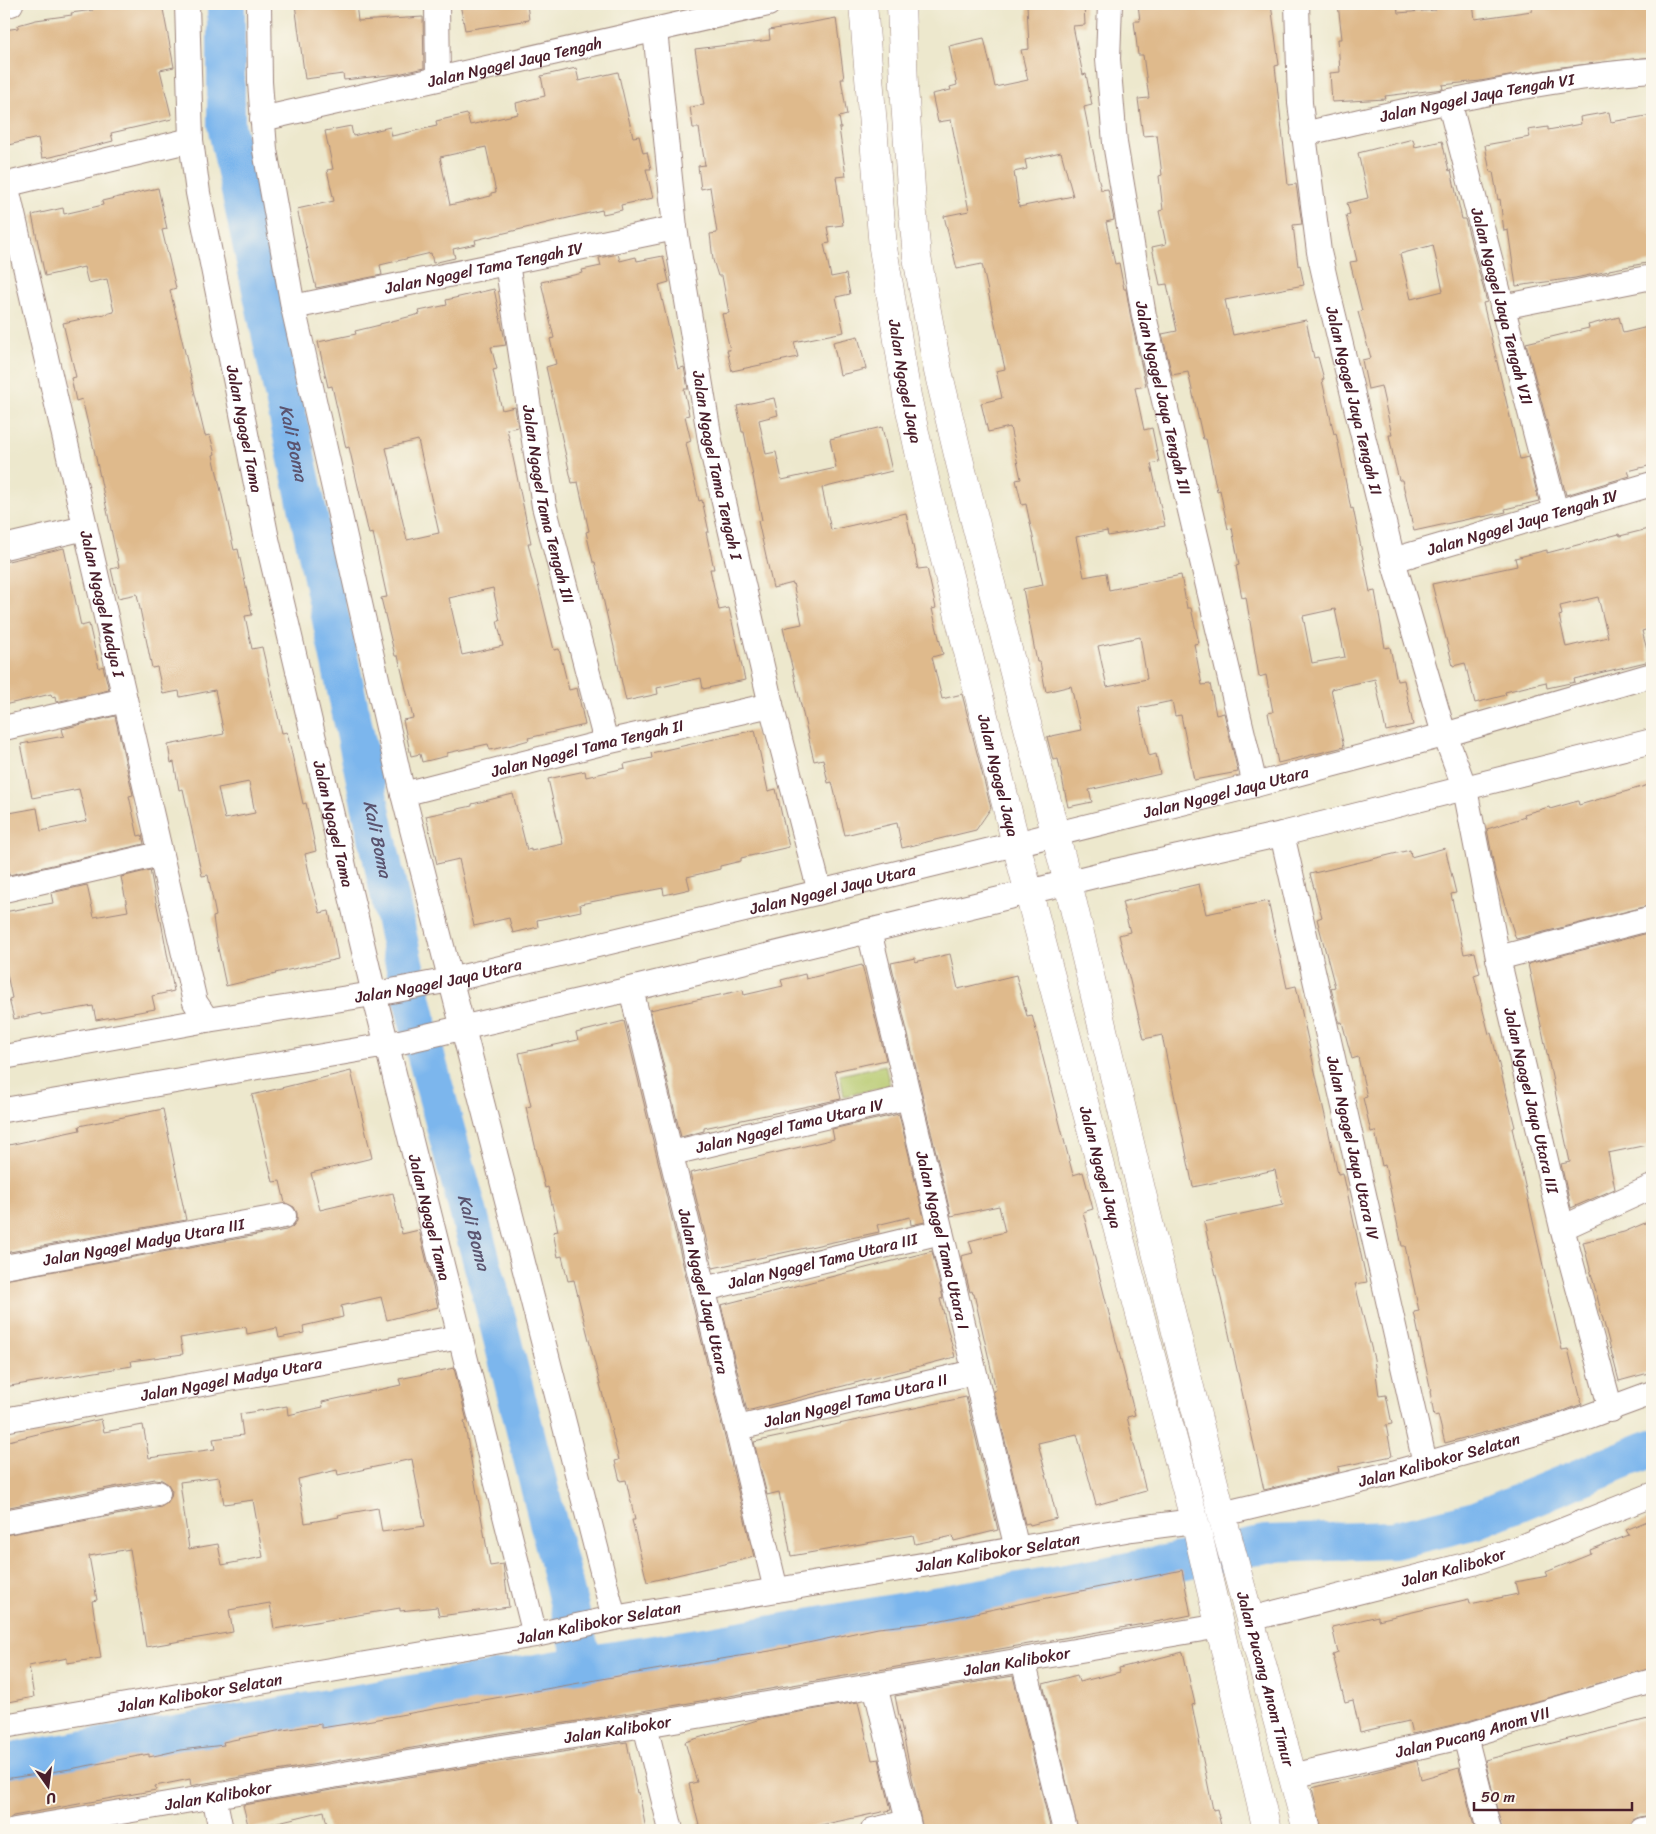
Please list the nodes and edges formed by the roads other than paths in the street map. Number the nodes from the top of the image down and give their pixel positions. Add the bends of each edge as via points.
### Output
1 (11, 4) edge
2 (186, 4) edge
3 (259, 4) edge
4 (437, 4) edge
5 (768, 4) edge
6 (863, 4) edge
7 (901, 4) edge
8 (1110, 4) edge
9 (1297, 4) edge
10 (4, 5) edge
11 (691, 12) edge
12 (655, 30) junction
13 (1652, 70) edge
14 (438, 78) junction
15 (1449, 101) junction
16 (262, 118) junction
17 (1303, 134) junction
18 (191, 140) junction
19 (5, 185) edge
20 (675, 228) junction
21 (506, 263) junction
22 (1652, 277) edge
23 (293, 307) junction
24 (1502, 307) junction
25 (938, 371) junction
26 (903, 376) junction
27 (1652, 484) edge
28 (1556, 512) junction
29 (85, 528) junction
30 (4, 547) edge
31 (1393, 560) junction
32 (1652, 675) edge
33 (125, 700) junction
34 (771, 705) junction
35 (4, 728) edge
36 (1444, 735) junction
37 (1652, 741) edge
38 (606, 742) junction
39 (1255, 785) junction
40 (1465, 789) junction
41 (403, 794) junction
42 (1056, 833) junction
43 (1282, 834) junction
44 (1016, 844) junction
45 (160, 854) junction
46 (1068, 882) junction
47 (4, 890) edge
48 (820, 892) junction
49 (1028, 894) junction
50 (1652, 918) edge
51 (869, 931) junction
52 (1498, 958) junction
53 (441, 981) junction
54 (631, 988) junction
55 (380, 993) junction
56 (207, 1020) junction
57 (452, 1030) junction
58 (393, 1044) junction
59 (4, 1057) edge
60 (909, 1097) junction
61 (4, 1110) edge
62 (672, 1153) junction
63 (1652, 1187) edge
64 (284, 1216) dead end
65 (1562, 1228) junction
66 (941, 1232) junction
67 (4, 1267) edge
68 (704, 1289) junction
69 (460, 1337) junction
70 (974, 1372) junction
71 (1652, 1393) edge
72 (1611, 1410) junction
73 (4, 1420) edge
74 (738, 1428) junction
75 (1425, 1463) junction
76 (158, 1492) dead end
77 (1652, 1495) edge
78 (1223, 1520) junction
79 (4, 1522) edge
80 (1196, 1527) junction
81 (1016, 1549) junction
82 (776, 1590) junction
83 (1250, 1619) junction
84 (608, 1620) junction
85 (1220, 1626) junction
86 (540, 1634) junction
87 (1023, 1660) junction
88 (1652, 1681) edge
89 (875, 1685) junction
90 (645, 1725) junction
91 (4, 1726) edge
92 (1465, 1736) junction
93 (1292, 1776) junction
94 (214, 1796) junction
95 (909, 1826) edge
96 (1652, 1828) edge
97 (15, 1830) edge
98 (221, 1830) edge
99 (670, 1830) edge
100 (873, 1830) edge
101 (1065, 1830) edge
102 (1267, 1830) edge
103 (1307, 1830) edge
104 (1489, 1830) edge
105 (1642, 1830) edge

1 - 10 street
2 - 18 street, Jalan Ngagel Tama
3 - 16 street
4 - 14 street
5 - 11 street, Jalan Ngagel Jaya Tengah
6 - 26 main road, Jalan Ngagel Jaya via 883,248
7 - 25 main road, Jalan Ngagel Jaya via 917,257
8 - 39 street, Jalan Ngagel Jaya Tengah III via 1108,59 1115,142 1146,324
9 - 17 street, Jalan Ngagel Jaya Tengah II
11 - 12 street, Jalan Ngagel Jaya Tengah
12 - 14 street, Jalan Ngagel Jaya Tengah
12 - 20 street, Jalan Ngagel Tama Tengah I
13 - 15 street, Jalan Ngagel Jaya Tengah VI via 1568,80
14 - 16 street, Jalan Ngagel Jaya Tengah
15 - 17 street, Jalan Ngagel Jaya Tengah VI
15 - 24 street, Jalan Ngagel Jaya Tengah VII
16 - 23 street
17 - 31 street, Jalan Ngagel Jaya Tengah II via 1319,252
18 - 19 street
18 - 55 street, Jalan Ngagel Tama via 198,193 267,539
19 - 29 street, Jalan Ngagel Madya I
20 - 21 street, Jalan Ngagel Tama Tengah IV
20 - 34 street, Jalan Ngagel Tama Tengah I via 714,457
21 - 23 street, Jalan Ngagel Tama Tengah IV
21 - 38 street, Jalan Ngagel Tama Tengah III via 543,495
22 - 24 street
23 - 41 street
24 - 28 street, Jalan Ngagel Jaya Tengah VII
25 - 26 main road
25 - 42 main road, Jalan Ngagel Jaya
26 - 44 main road, Jalan Ngagel Jaya via 927,488
27 - 28 street, Jalan Ngagel Jaya Tengah IV
28 - 31 street, Jalan Ngagel Jaya Tengah IV
29 - 30 street
29 - 33 street, Jalan Ngagel Madya I
31 - 36 street, Jalan Ngagel Jaya Tengah II
32 - 36 street, Jalan Ngagel Jaya Utara
33 - 35 street
33 - 45 street, Jalan Ngagel Madya I
34 - 38 street, Jalan Ngagel Tama Tengah II
34 - 48 street, Jalan Ngagel Tama Tengah I
36 - 39 street, Jalan Ngagel Jaya Utara
36 - 40 street, Jalan Ngagel Jaya Tengah II
37 - 40 street
38 - 41 street, Jalan Ngagel Tama Tengah II
39 - 42 street, Jalan Ngagel Jaya Utara
40 - 43 street
40 - 52 street, Jalan Ngagel Jaya Utara III
41 - 53 street
42 - 44 street, Jalan Ngagel Jaya Utara
42 - 46 main road, Jalan Ngagel Jaya
43 - 46 street
43 - 75 street, Jalan Ngagel Jaya Utara IV
44 - 48 street, Jalan Ngagel Jaya Utara
44 - 49 main road, Jalan Ngagel Jaya
45 - 47 street
45 - 56 street, Jalan Ngagel Madya I via 195,1002
46 - 49 street
46 - 78 main road, Jalan Ngagel Jaya
48 - 53 street, Jalan Ngagel Jaya Utara
49 - 51 street
49 - 80 main road, Jalan Ngagel Jaya
50 - 52 street
51 - 54 street
51 - 60 street, Jalan Ngagel Tama Utara I
52 - 65 street, Jalan Ngagel Jaya Utara III
53 - 55 street, Jalan Ngagel Jaya Utara
53 - 57 street
54 - 57 street
54 - 62 street, Jalan Ngagel Jaya Utara
55 - 56 street, Jalan Ngagel Jaya Utara
55 - 58 street, Jalan Ngagel Tama
56 - 59 street, Jalan Ngagel Jaya Utara
57 - 58 street
57 - 84 street
58 - 61 street
58 - 69 street, Jalan Ngagel Tama
60 - 62 street, Jalan Ngagel Tama Utara IV
60 - 66 street, Jalan Ngagel Tama Utara I
62 - 68 street, Jalan Ngagel Jaya Utara
63 - 65 street
64 - 67 street, Jalan Ngagel Madya Utara III
65 - 72 street, Jalan Ngagel Jaya Utara III
66 - 68 street, Jalan Ngagel Tama Utara III
66 - 70 street, Jalan Ngagel Tama Utara I
68 - 74 street, Jalan Ngagel Jaya Utara
69 - 73 street, Jalan Ngagel Madya Utara
69 - 86 street, Jalan Ngagel Tama
70 - 74 street, Jalan Ngagel Tama Utara II
70 - 81 street, Jalan Ngagel Tama Utara I
71 - 72 street, Jalan Kalibokor Selatan
72 - 75 street, Jalan Kalibokor Selatan
74 - 82 street, Jalan Ngagel Jaya Utara
75 - 78 street, Jalan Kalibokor Selatan
76 - 79 street
77 - 83 street, Jalan Kalibokor via 1473,1563
78 - 83 main road, Jalan Pucang Anom Timur
80 - 81 street, Jalan Kalibokor Selatan
80 - 85 main road, Jalan Pucang Anom Timur
81 - 82 street, Jalan Kalibokor Selatan
82 - 84 street, Jalan Kalibokor Selatan
83 - 93 main road, Jalan Pucang Anom Timur
84 - 86 street, Jalan Kalibokor Selatan
85 - 87 street, Jalan Kalibokor
85 - 102 main road, Jalan Pucang Anom Timur
86 - 91 street, Jalan Kalibokor Selatan
87 - 89 street, Jalan Kalibokor
87 - 101 street
88 - 92 street, Jalan Pucang Anom VII
89 - 90 street, Jalan Kalibokor
89 - 95 street
90 - 94 street, Jalan Kalibokor
90 - 99 street
92 - 93 street, Jalan Pucang Anom VII
92 - 104 street
93 - 103 main road, Jalan Pucang Anom Timur
94 - 97 street, Jalan Kalibokor
94 - 98 street
95 - 100 street
96 - 105 street

